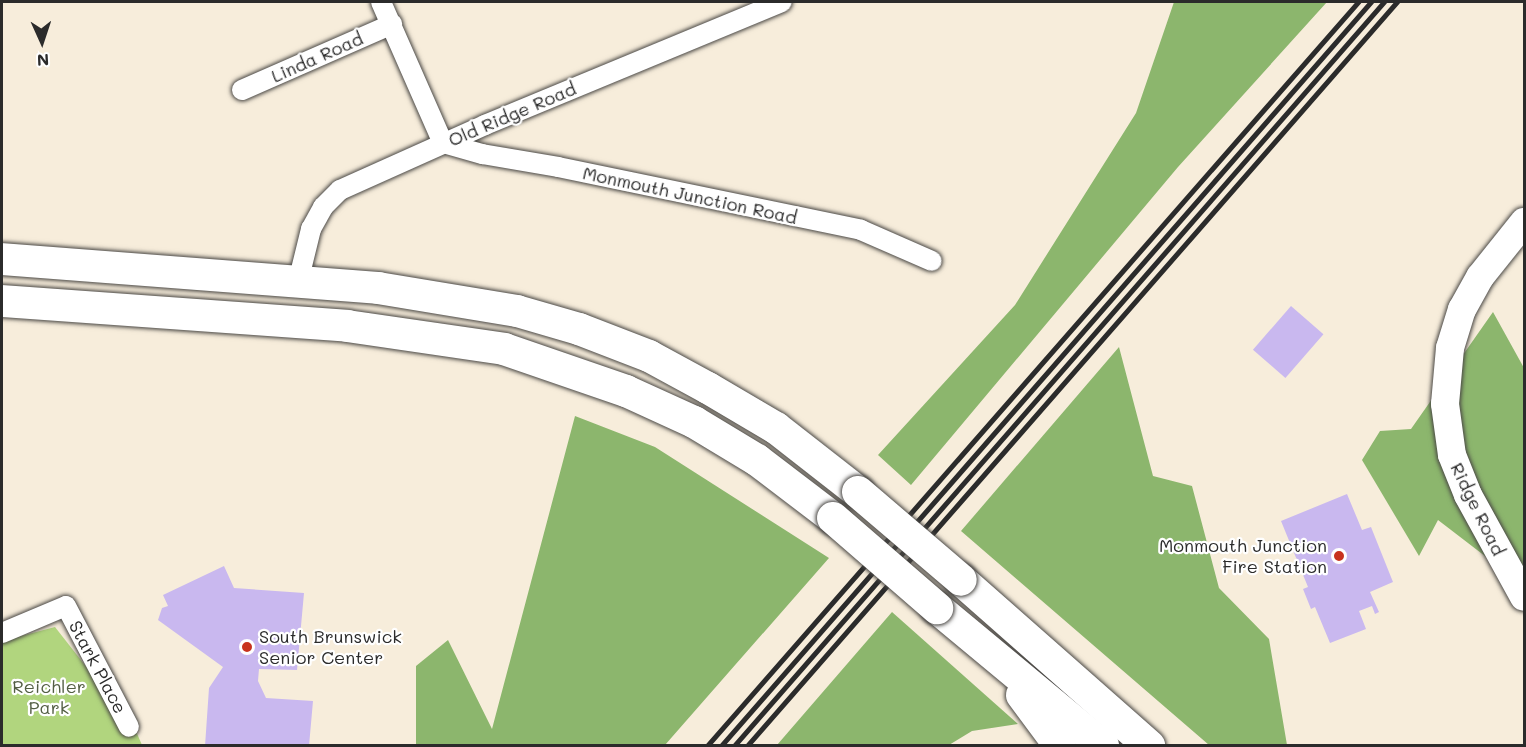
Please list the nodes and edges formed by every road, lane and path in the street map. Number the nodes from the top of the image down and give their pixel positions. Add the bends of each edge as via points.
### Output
1 (381, 2) edge
2 (782, 2) edge
3 (392, 24) junction
4 (242, 90) dead end
5 (443, 143) junction
6 (1524, 222) edge
7 (2, 259) edge
8 (932, 261) dead end
9 (298, 282) junction
10 (2, 301) edge
11 (1524, 597) edge
12 (2, 633) edge
13 (975, 639) junction
14 (129, 727) dead end
15 (1060, 746) edge
16 (1103, 746) edge
17 (1149, 746) edge

1 - 3 street
2 - 5 street, Old Ridge Road
3 - 4 street, Linda Road
3 - 5 street
5 - 8 street, Monmouth Junction Road via 861,230
5 - 9 street, Old Ridge Road via 334,196 311,229
6 - 11 street, Ridge Road via 1480,277 1462,309 1450,348 1445,404 1452,455 1468,495
7 - 9 main road
9 - 17 main road, bridge via 378,288 517,310 649,356 708,388 776,428 858,492
10 - 13 main road, bridge via 347,326 504,349 626,391 694,422 758,460
12 - 14 street, Stark Place via 66,606
13 - 15 main road
13 - 16 main road

